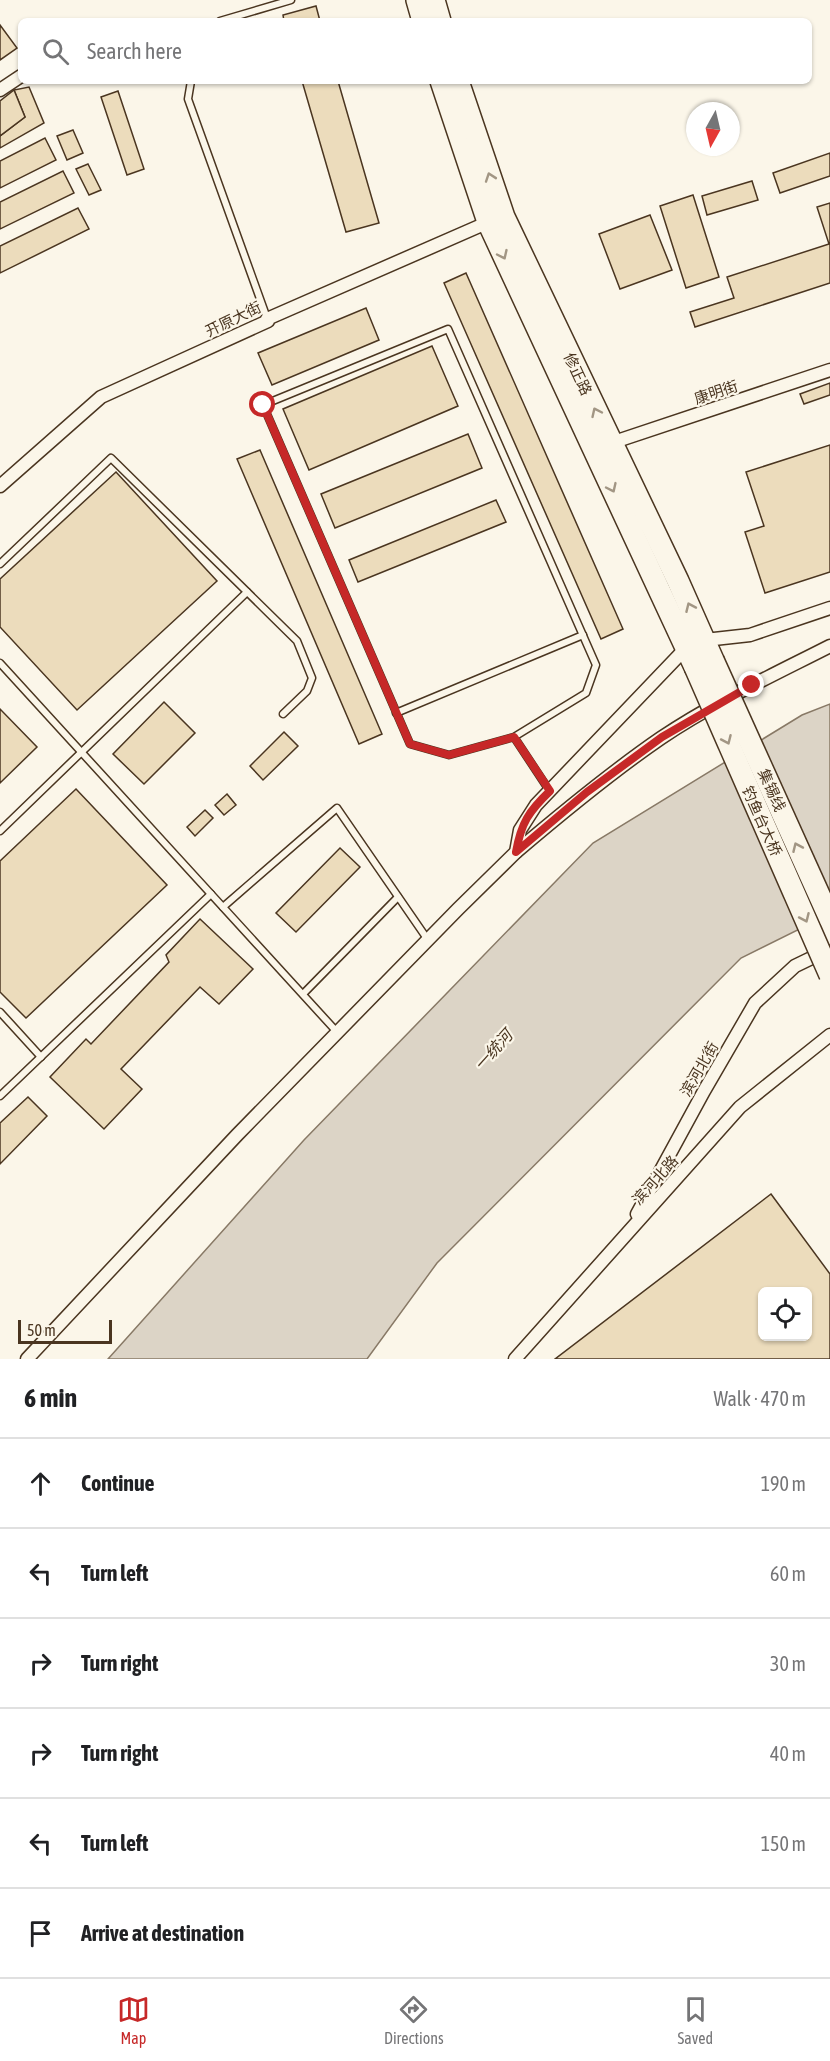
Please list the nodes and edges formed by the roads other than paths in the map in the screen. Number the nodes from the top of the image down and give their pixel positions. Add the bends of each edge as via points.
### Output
1 (291, 0) edge
2 (417, 0) edge
3 (434, 0) edge
4 (230, 18) edge
5 (422, 18) edge
6 (439, 18) edge
7 (18, 78) edge
8 (190, 84) edge
9 (442, 84) edge
10 (459, 84) edge
11 (0, 90) edge
12 (496, 220) junction
13 (268, 320) junction
14 (830, 370) edge
15 (611, 443) junction
16 (0, 486) edge
17 (0, 564) edge
18 (247, 592) junction
19 (830, 608) edge
20 (583, 635) junction
21 (695, 644) junction
22 (830, 646) edge
23 (0, 663) edge
24 (704, 664) junction
25 (396, 713) junction
26 (283, 714) dead end
27 (514, 737) junction
28 (82, 752) junction
29 (550, 791) junction
30 (0, 831) edge
31 (516, 852) junction
32 (211, 894) junction
33 (398, 897) junction
34 (223, 907) junction
35 (830, 919) edge
36 (428, 940) junction
37 (830, 949) edge
38 (830, 975) edge
39 (303, 994) junction
40 (0, 1012) edge
41 (337, 1032) junction
42 (830, 1035) edge
43 (41, 1057) junction
44 (0, 1096) edge
45 (627, 1233) junction
46 (27, 1359) edge
47 (515, 1359) edge

1 - 4 lane
2 - 5 highway
3 - 6 highway
7 - 11 street
8 - 13 lane via 188,99
9 - 12 highway, 修正路
12 -> 10 highway, 修正路
12 - 13 street, 开原大街
15 -> 12 highway, 修正路
12 -> 21 highway, 修正路
13 - 16 street, 开原大街 via 100,397
14 - 15 street, 康明街
21 -> 15 highway, 修正路
17 - 18 lane via 111,458
18 - 26 lane via 297,641 312,678 307,691
18 - 28 lane
19 - 21 street via 750,635
20 - 25 lane
20 - 25 lane via 448,329 263,405
20 - 27 lane via 596,665 586,693
21 - 24 highway, 集锡线
21 - 29 street
22 - 31 street via 748,687 662,737 587,792
23 - 28 lane
35 -> 24 highway, 集锡线, bridge
24 -> 38 highway, 钓鱼台大桥, bridge
25 - 27 lane via 410,744 449,755
27 - 29 lane
28 - 30 lane
28 - 32 lane
29 - 31 street via 520,830
31 - 36 street
32 - 34 lane
32 - 43 lane
33 - 34 lane via 337,808
33 - 36 lane
33 - 39 lane
34 - 39 lane
36 - 41 street
37 - 45 street, 滨河北街 via 795,966 755,1003
39 - 41 lane
40 - 43 lane
41 - 46 street
42 - 45 street, 滨河北路 via 740,1107
43 - 44 lane
45 - 47 street, 滨河北路

